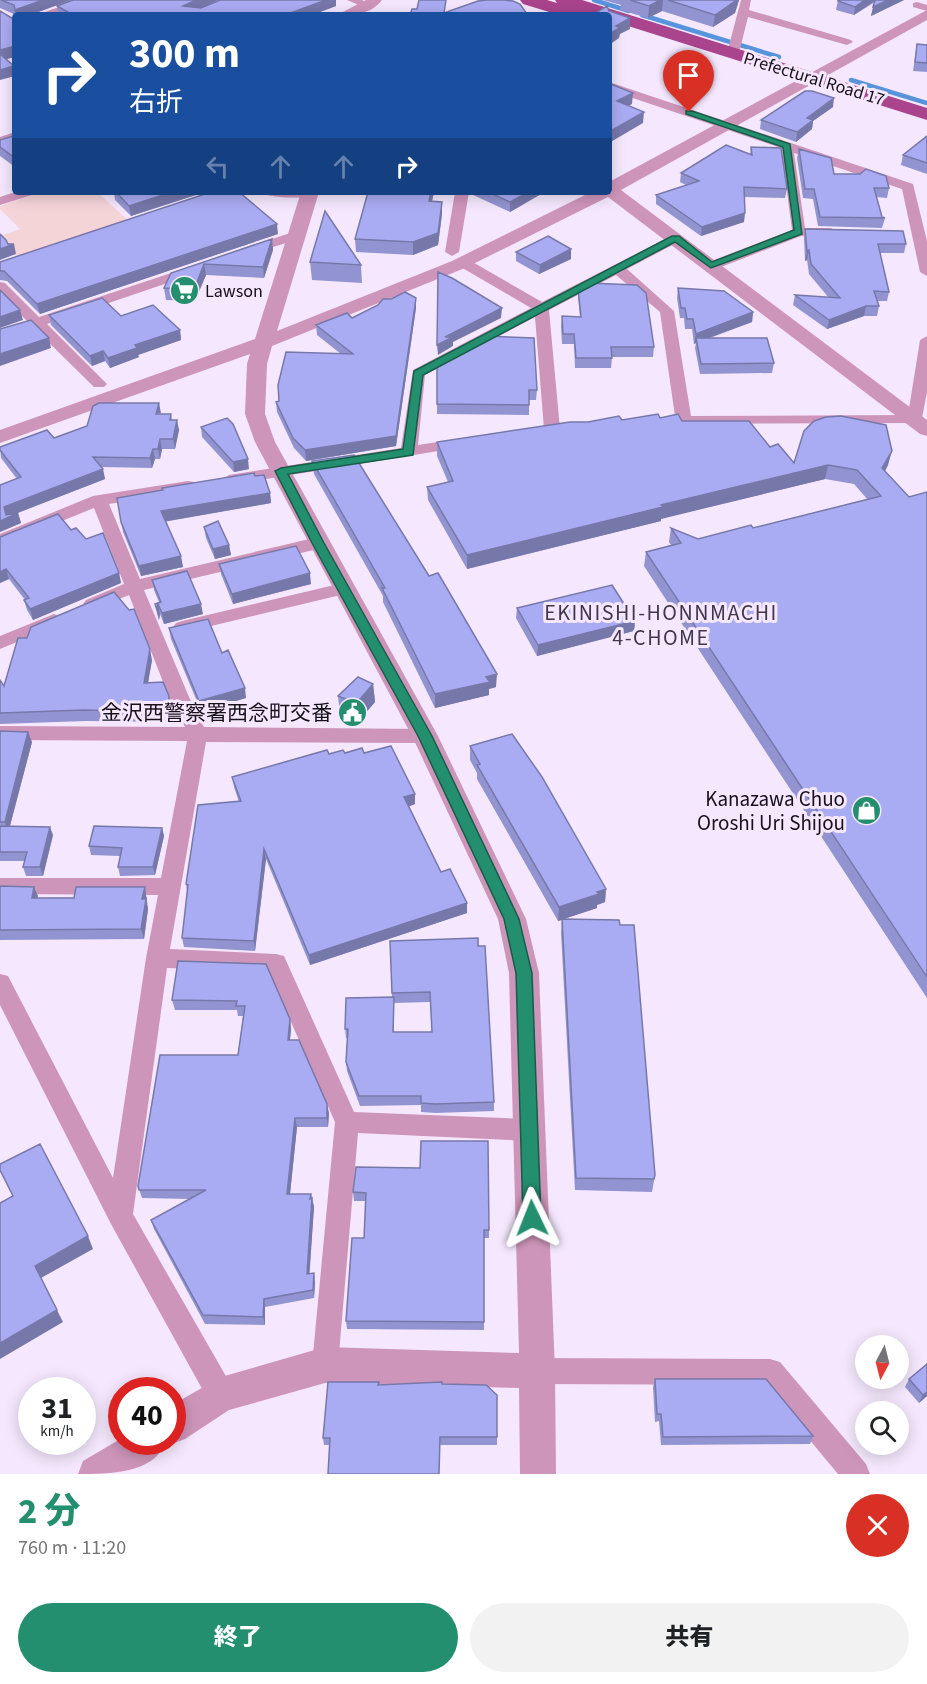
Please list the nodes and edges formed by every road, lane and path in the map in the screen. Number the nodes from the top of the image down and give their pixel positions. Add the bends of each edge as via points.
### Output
1 (89, 0) edge
2 (352, 0) edge
3 (529, 0) edge
4 (564, 0) edge
5 (746, 0) edge
6 (369, 7) edge
7 (925, 7) edge
8 (52, 12) edge
9 (353, 12) edge
10 (567, 12) edge
11 (608, 12) edge
12 (743, 12) junction
13 (612, 13) edge
14 (612, 26) edge
15 (847, 42) junction
16 (735, 47) junction
17 (794, 79) junction
18 (612, 88) edge
19 (927, 114) edge
20 (708, 119) junction
21 (725, 125) junction
22 (927, 127) edge
23 (787, 146) junction
24 (612, 171) edge
25 (612, 187) edge
26 (908, 188) junction
27 (612, 191) edge
28 (927, 194) edge
29 (18, 195) edge
30 (309, 195) edge
31 (462, 195) edge
32 (569, 195) edge
33 (598, 195) edge
34 (0, 201) edge
35 (799, 232) junction
36 (847, 233) edge
37 (297, 235) junction
38 (675, 238) junction
39 (458, 257) junction
40 (229, 258) edge
41 (207, 265) edge
42 (711, 266) junction
43 (618, 269) junction
44 (927, 272) edge
45 (0, 286) edge
46 (542, 308) junction
47 (37, 322) junction
48 (266, 332) junction
49 (0, 335) edge
50 (927, 340) edge
51 (99, 384) junction
52 (0, 420) edge
53 (642, 421) edge
54 (684, 421) junction
55 (921, 425) edge
56 (572, 427) edge
57 (0, 437) edge
58 (475, 442) edge
59 (409, 452) junction
60 (281, 471) junction
61 (99, 500) junction
62 (0, 540) edge
63 (318, 543) junction
64 (135, 586) junction
65 (343, 588) junction
66 (155, 634) junction
67 (0, 643) edge
68 (0, 733) edge
69 (198, 734) junction
70 (425, 736) junction
71 (0, 886) edge
72 (171, 887) junction
73 (157, 958) junction
74 (0, 983) edge
75 (347, 1122) junction
76 (529, 1130) junction
77 (120, 1216) junction
78 (325, 1365) junction
79 (537, 1371) junction
80 (221, 1395) junction
81 (186, 1417) edge
82 (127, 1455) edge
83 (96, 1474) edge
84 (538, 1474) edge
85 (856, 1474) edge

1 - 8 street
2 - 6 street
3 - 10 main road
4 - 11 main road, Prefectural Road 17
5 - 12 street
6 - 9 street
7 - 15 street
7 - 17 street
12 - 15 street
12 - 16 street
13 - 16 main road, Prefectural Road 17
14 - 17 main road, Prefectural Road 17
15 - 17 street
16 - 17 main road, Prefectural Road 17
17 - 19 main road, Prefectural Road 17
17 - 20 street
17 - 21 street
17 - 22 main road, Prefectural Road 17
18 - 20 street
20 - 21 street
20 - 24 street
21 - 23 street
21 - 25 street
23 - 26 street
23 - 35 street
26 - 28 street
26 - 44 street via 912,235
27 - 38 street
29 - 34 street
30 - 37 street
31 - 39 street
32 - 39 street
33 - 39 street via 509,242
35 - 36 street
35 - 42 street
37 - 40 street
37 - 48 street
38 - 42 street
38 - 43 street
39 - 46 street
39 - 48 street via 395,292
41 - 47 street
42 - 55 street
43 - 46 street
43 - 54 street via 667,311
45 - 47 street
46 - 56 street via 546,430
46 - 59 street via 418,373
47 - 49 street
47 - 51 street
48 - 51 street
48 - 57 street
48 - 60 street via 256,364 255,414
50 - 55 street
51 - 52 street
53 - 54 street
54 - 55 street
58 - 59 street
59 - 60 street
60 - 61 street
60 - 63 street
61 - 62 street
61 - 64 street
63 - 64 street
63 - 65 street
64 - 66 street
64 - 67 street
65 - 66 street
65 - 70 street
66 - 69 street
68 - 69 street
69 - 70 street
69 - 72 street
70 - 76 street via 512,919 524,973
71 - 72 street
72 - 73 street
73 - 75 street via 276,963
73 - 77 street
74 - 77 street
75 - 76 street
75 - 78 street
76 - 79 street
77 - 80 street
78 - 79 street
78 - 80 street
79 - 84 street
79 - 85 street via 770,1372
80 - 81 street
82 - 83 street

